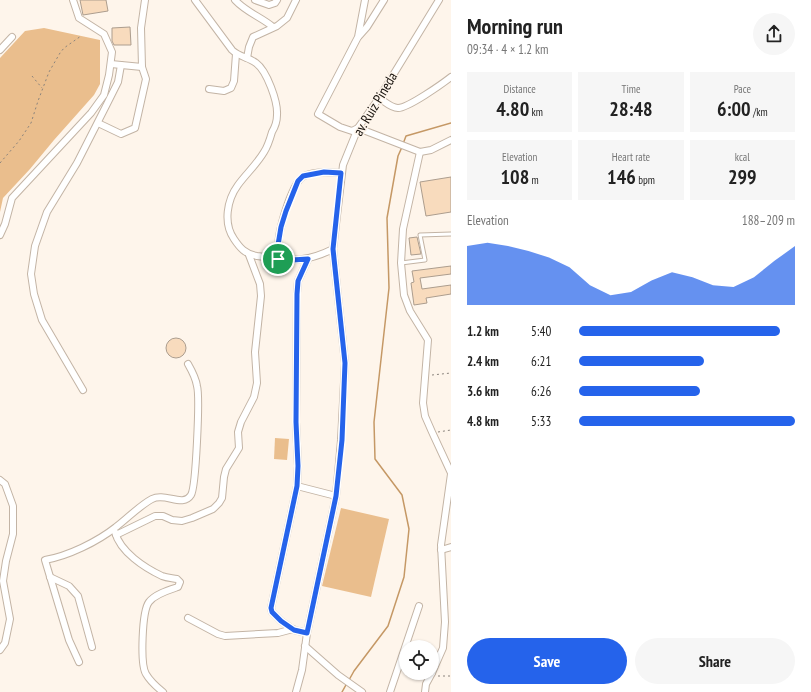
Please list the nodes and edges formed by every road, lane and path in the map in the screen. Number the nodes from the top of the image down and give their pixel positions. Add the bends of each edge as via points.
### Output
1 (73, 0) edge
2 (146, 0) edge
3 (195, 0) edge
4 (235, 0) edge
5 (256, 0) edge
6 (277, 0) edge
7 (296, 0) edge
8 (365, 0) edge
9 (384, 0) edge
10 (439, 0) edge
11 (273, 28) junction
12 (12, 36) dead end
13 (81, 36) dead end
14 (358, 37) junction
15 (0, 50) edge
16 (236, 54) junction
17 (247, 58) junction
18 (110, 64) junction
19 (121, 65) junction
20 (142, 67) junction
21 (32, 76) dead end
22 (451, 77) edge
23 (43, 88) junction
24 (209, 89) dead end
25 (379, 98) junction
26 (98, 123) junction
27 (358, 128) junction
28 (451, 140) edge
29 (420, 152) junction
30 (0, 163) edge
31 (341, 173) junction
32 (451, 234) edge
33 (0, 235) edge
34 (333, 249) junction
35 (249, 255) junction
36 (278, 259) junction
37 (308, 259) junction
38 (401, 263) junction
39 (188, 364) dead end
40 (451, 374) edge
41 (426, 375) junction
42 (83, 390) dead end
43 (451, 430) edge
44 (432, 432) junction
45 (451, 473) edge
46 (0, 480) edge
47 (297, 486) junction
48 (336, 496) junction
49 (115, 532) junction
50 (451, 547) edge
51 (441, 550) junction
52 (50, 577) junction
53 (419, 606) dead end
54 (188, 618) dead end
55 (293, 629) junction
56 (307, 633) junction
57 (305, 646) junction
58 (92, 647) dead end
59 (0, 650) edge
60 (439, 657) edge
61 (79, 662) dead end
62 (439, 675) edge
63 (451, 676) edge
64 (428, 680) edge
65 (360, 690) edge
66 (163, 692) edge
67 (296, 692) edge
68 (390, 692) edge
69 (425, 692) edge

1 - 18 street via 79,18 104,34 112,52
2 - 20 street via 141,28
3 - 16 street
4 - 11 street
5 - 6 street via 269,5
7 - 11 street via 287,18
8 - 14 street
9 - 14 street
10 - 25 street, av. Ruiz Pineda
11 - 17 street via 253,37
12 - 15 street
13 - 23 path via 60,53
14 - 27 street via 317,113 340,127 352,131
16 - 17 street
16 - 24 street via 231,88 224,91
17 - 35 street via 258,64 265,75 278,115 264,151 237,186 226,218 232,236
18 - 19 street
18 - 33 street via 104,95 91,113 12,198
19 - 20 street
19 - 26 street via 118,82
20 - 26 street via 146,79 135,128 120,134
21 - 23 path
22 - 25 street via 435,90 400,108 392,107
23 - 30 path via 31,123
25 - 27 street, av. Ruiz Pineda
26 - 42 street via 77,164 47,212 35,246 31,274 42,320
27 - 29 street
27 - 31 street, av. Ruiz Pineda
28 - 29 street via 431,150
29 - 38 street via 402,229
31 - 34 street, av. Ruiz Pineda
31 - 36 street via 312,174 303,176 298,181 281,227
32 - 38 lane via 420,235 425,260
34 - 37 street
34 - 48 street, av. Ruiz Pineda via 345,363 342,440
35 - 36 street
35 - 49 street via 260,284 261,296 254,352 257,384 238,432 239,448 228,464 224,477 222,498 212,509 192,518 182,521 155,516
36 - 37 street
37 - 47 street via 298,281 297,294
38 - 41 street via 404,295 410,311 428,340
39 - 49 street via 198,387 196,456 190,496 180,501 166,497 152,499
40 - 41 path
41 - 44 street via 423,403
43 - 44 path
44 - 45 street
45 - 51 street
46 - 59 street via 5,484 13,506 13,534 3,581 10,619 5,643
47 - 48 street
47 - 55 street via 271,608 275,616
48 - 56 street, av. Ruiz Pineda
49 - 52 street via 59,558 45,560
49 - 66 street via 129,555 154,571 180,582 178,586 149,601 145,608 142,650 146,674
50 - 51 street
51 - 60 street via 445,622 443,648
52 - 58 street via 69,586 78,596
52 - 61 street via 69,640
53 - 68 street
54 - 55 street via 226,636 278,633
55 - 56 street
56 - 57 street, av. Ruiz Pineda
57 - 65 street via 338,675
57 - 67 street, av. Ruiz Pineda
62 - 63 path
64 - 69 street

